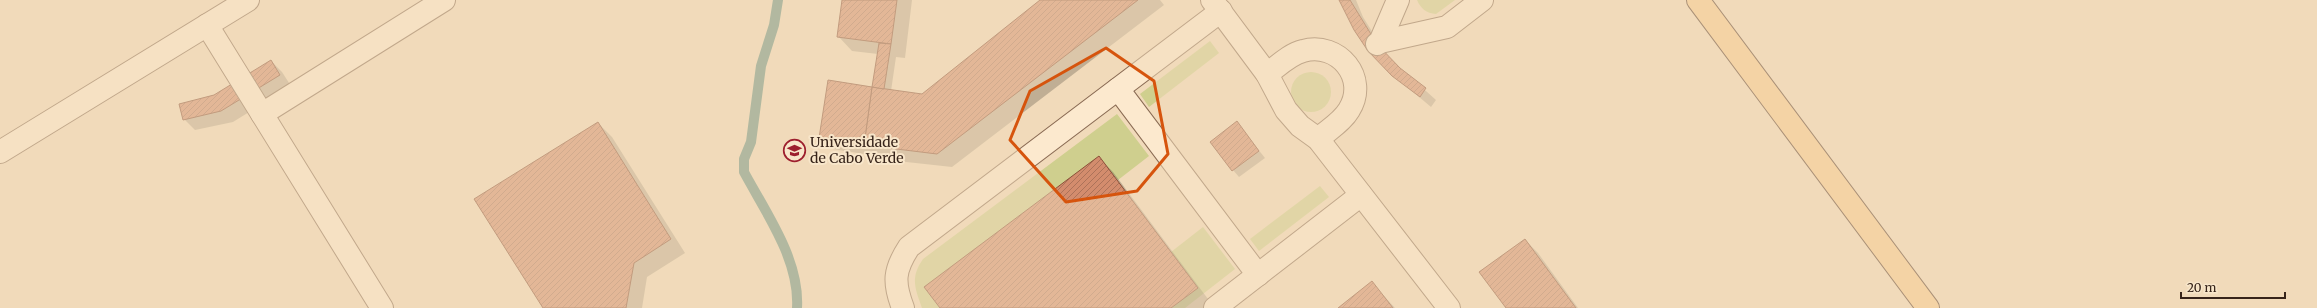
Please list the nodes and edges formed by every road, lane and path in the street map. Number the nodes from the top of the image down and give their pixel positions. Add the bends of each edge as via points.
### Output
1 (248, 0) edge
2 (444, 0) edge
3 (1398, 0) edge
4 (1482, 0) edge
5 (1698, 0) edge
6 (1217, 6) edge
7 (207, 25) junction
8 (1375, 45) junction
9 (1348, 65) junction
10 (1267, 74) junction
11 (1118, 89) junction
12 (262, 114) junction
13 (1318, 139) junction
14 (0, 152) edge
15 (1361, 195) junction
16 (1258, 275) junction
17 (382, 308) edge
18 (903, 308) edge
19 (1215, 308) edge
20 (1449, 308) edge
21 (1928, 308) edge

1 - 7 street
2 - 12 street
3 - 8 street
4 - 8 street via 1447,27
5 - 21 main road
6 - 10 street
6 - 11 street
7 - 12 street
7 - 14 street
8 - 9 street
9 - 10 street via 1339,56 1327,50 1314,48 1301,51
9 - 13 street via 1354,76 1354,100 1341,120
10 - 13 street via 1286,110 1300,126
11 - 16 street
11 - 18 street via 910,247 899,262 895,278
12 - 17 street
13 - 15 street
15 - 16 street
15 - 20 street
16 - 19 street

